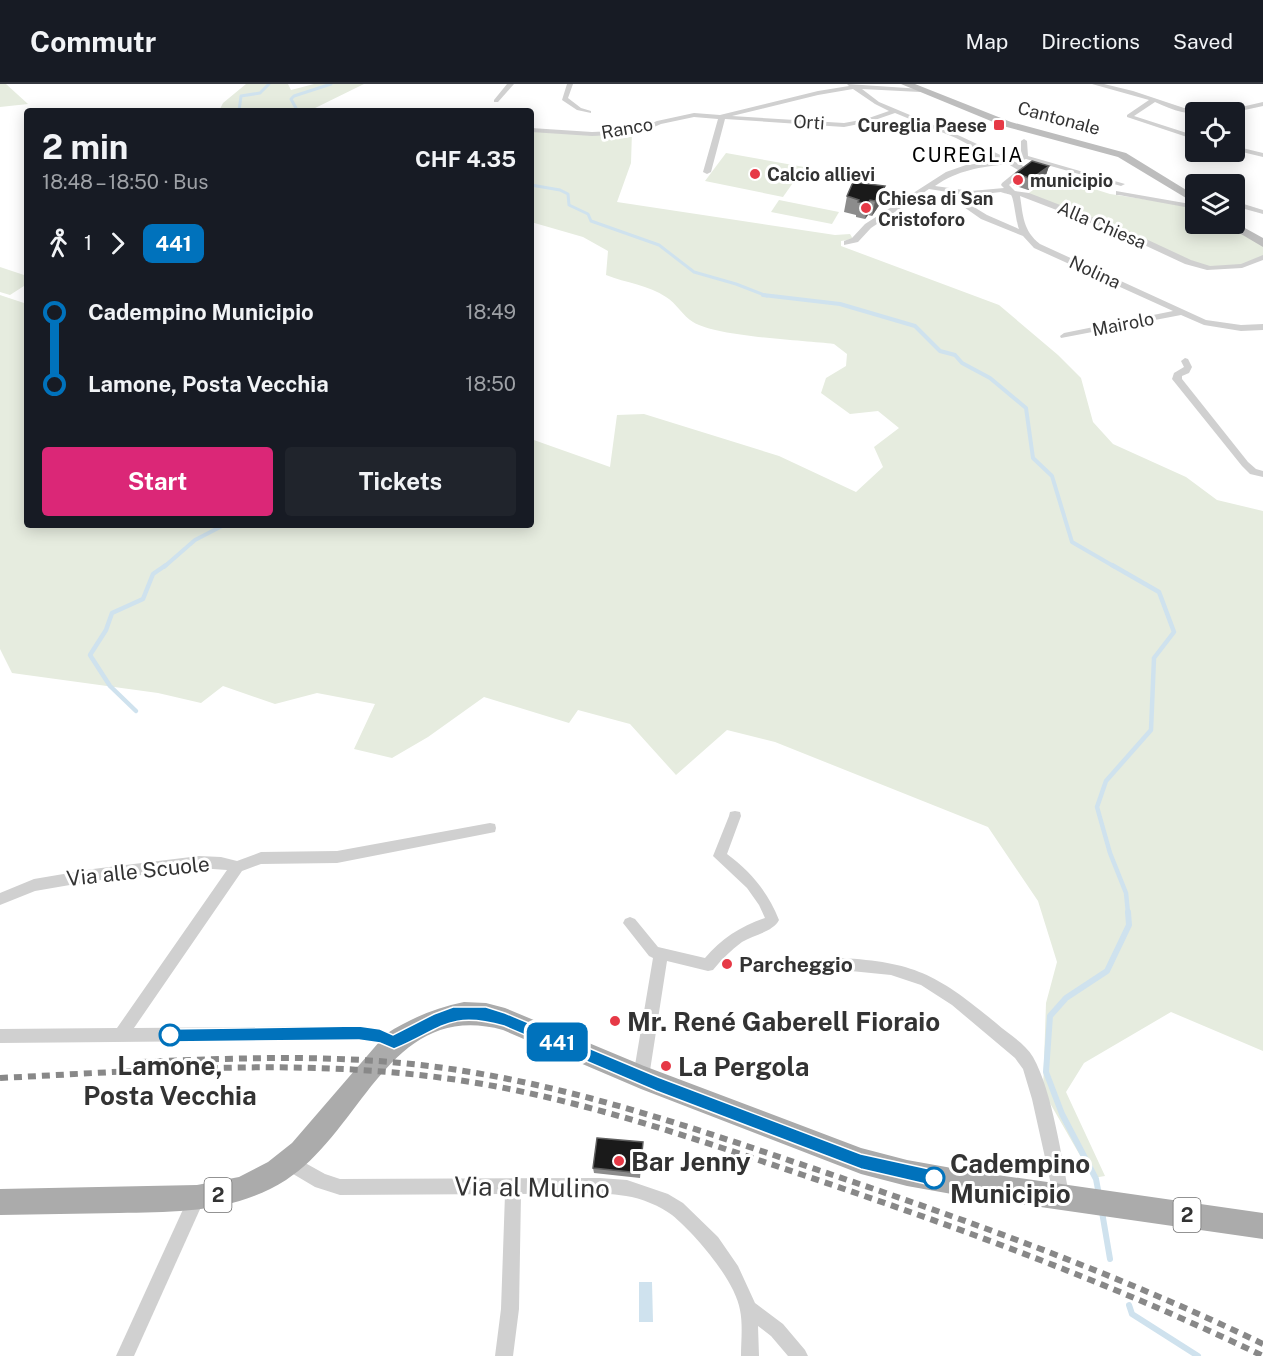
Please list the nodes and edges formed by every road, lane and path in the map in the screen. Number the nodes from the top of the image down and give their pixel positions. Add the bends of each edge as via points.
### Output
1 (511, 84) edge
2 (570, 84) edge
3 (906, 84) edge
4 (1095, 84) edge
5 (852, 85) edge
6 (920, 90) junction
7 (1155, 100) junction
8 (496, 101) dead end
9 (1263, 104) edge
10 (894, 111) junction
11 (590, 112) dead end
12 (722, 116) junction
13 (1014, 126) junction
14 (534, 129) edge
15 (1185, 134) edge
16 (1245, 151) edge
17 (1263, 155) edge
18 (1025, 157) junction
19 (1012, 163) junction
20 (707, 172) dead end
21 (1121, 184) dead end
22 (928, 187) junction
23 (971, 192) junction
24 (1013, 192) junction
25 (1119, 194) dead end
26 (1185, 194) edge
27 (1185, 205) edge
28 (1245, 206) edge
29 (1263, 212) edge
30 (1245, 233) edge
31 (1024, 234) junction
32 (847, 243) dead end
33 (1263, 243) edge
34 (1263, 257) edge
35 (1181, 312) junction
36 (1258, 328) edge
37 (1263, 333) edge
38 (1064, 336) dead end
39 (1185, 361) dead end
40 (1263, 474) edge
41 (735, 816) dead end
42 (490, 828) dead end
43 (237, 867) junction
44 (0, 899) edge
45 (630, 923) dead end
46 (661, 955) junction
47 (841, 964) dead end
48 (0, 1036) edge
49 (120, 1036) junction
50 (394, 1042) junction
51 (641, 1077) junction
52 (289, 1162) junction
53 (513, 1186) junction
54 (197, 1198) junction
55 (1071, 1199) junction
56 (0, 1202) edge
57 (1263, 1226) edge
58 (748, 1309) junction
59 (124, 1356) edge
60 (504, 1356) edge
61 (750, 1356) edge
62 (799, 1356) edge

1 - 8 street
2 - 11 street via 564,99 579,110
3 - 6 street, Cantonale
4 - 7 street
5 - 6 street
5 - 10 street
5 - 12 street
6 - 13 street, Cantonale
7 - 9 street via 1178,109 1215,112 1234,112
7 - 15 street via 1129,116
10 - 12 street, Orti via 844,125
10 - 19 street
12 - 14 street, Ranco via 683,116 647,128 614,133
12 - 20 street
13 - 18 street via 1022,139
13 - 26 street, Cantonale via 1122,155
16 - 17 street
18 - 19 street
18 - 21 street
19 - 22 street via 949,171
19 - 24 street via 1022,170 1005,185
22 - 23 street, Alla Chiesa
22 - 32 street
23 - 24 street, Alla Chiesa
23 - 31 street, Nolina via 965,205
24 - 31 street
24 - 34 street, Alla Chiesa via 1109,226 1200,266 1229,268
25 - 27 street
28 - 29 street
30 - 33 street
31 - 35 street, Nolina via 1037,246
35 - 36 street, Nolina via 1214,324
35 - 38 street, Mairolo
36 - 37 street, Nolina
39 - 40 street via 1188,367 1177,379 1252,472
41 - 46 street via 720,856 740,871 767,904 772,920 723,947 708,965
42 - 43 street, Via alle Scuole via 337,857 261,858
43 - 44 street, Via alle Scuole via 199,862 93,875 34,885
43 - 49 street
45 - 46 street
46 - 51 street
47 - 55 street via 895,968 929,980 949,992 1026,1059
48 - 49 street
49 - 50 street via 359,1033
50 - 51 main road, 2 via 439,1018 486,1014
50 - 52 main road, 2
51 - 55 main road, 2 via 885,1168
52 - 53 street, Via al Mulino via 340,1187
52 - 54 main road, 2 via 242,1190
53 - 58 street, Via al Mulino via 627,1188 662,1200 712,1243 732,1272
53 - 60 street via 510,1309
54 - 56 main road, 2
54 - 59 street
55 - 57 main road, 2
58 - 61 street, Via al Mulino
58 - 62 street via 777,1330

